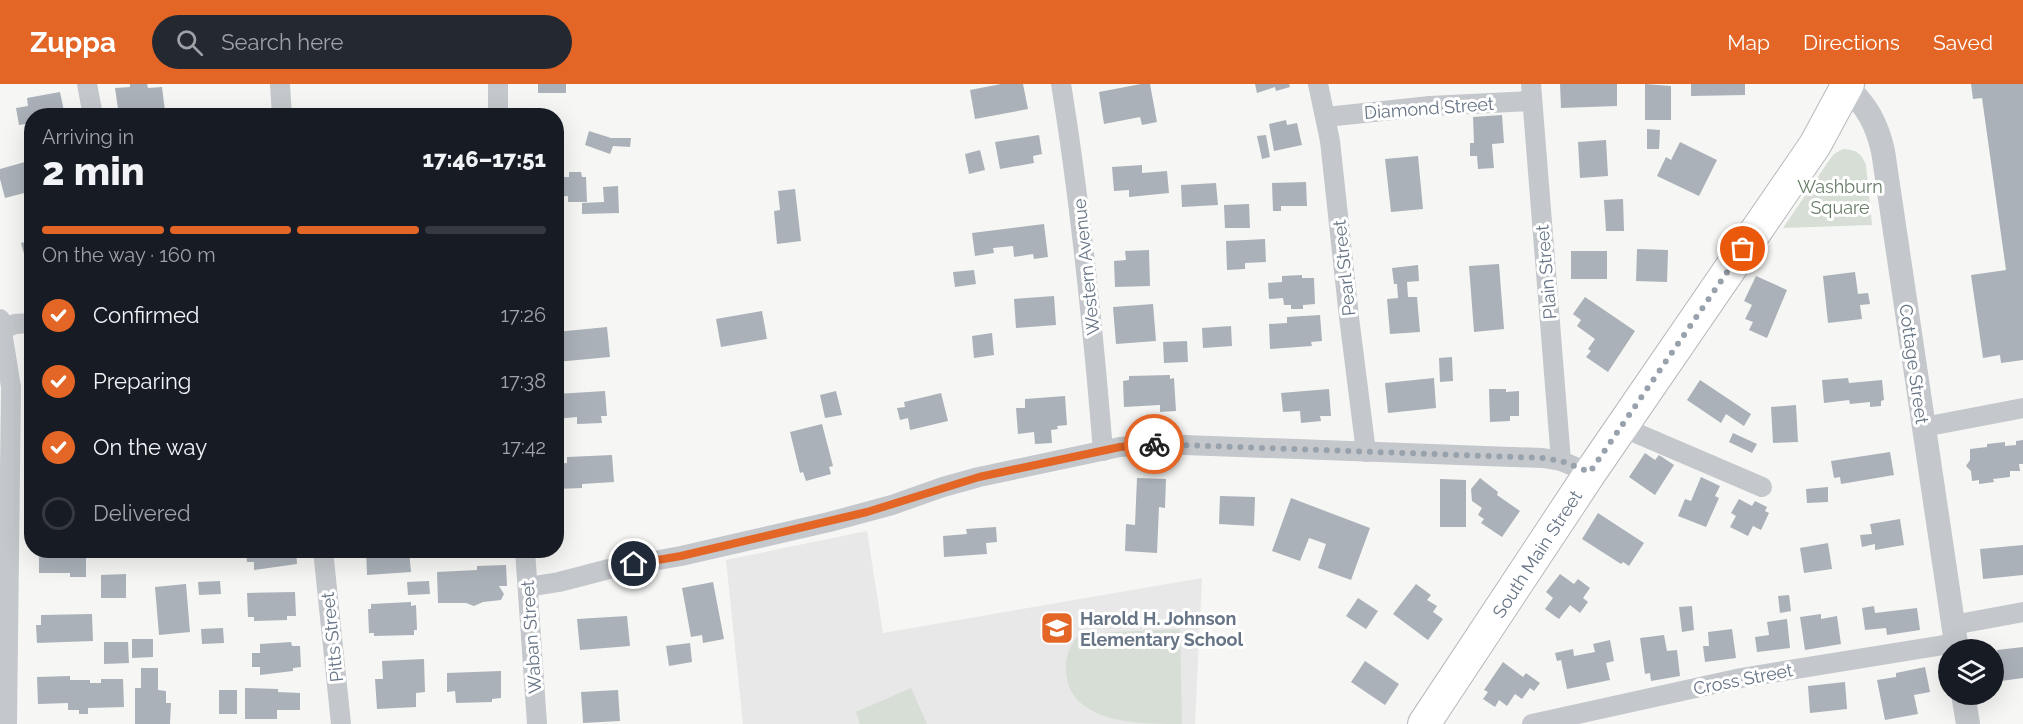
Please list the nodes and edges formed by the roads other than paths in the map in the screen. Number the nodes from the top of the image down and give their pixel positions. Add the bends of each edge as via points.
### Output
1 (87, 84) edge
2 (280, 84) edge
3 (498, 84) edge
4 (1061, 84) edge
5 (1318, 84) edge
6 (1847, 86) edge
7 (1531, 92) edge
8 (92, 108) edge
9 (282, 108) edge
10 (498, 108) edge
11 (1326, 117) junction
12 (24, 323) edge
13 (1, 324) edge
14 (2023, 408) edge
15 (1622, 427) junction
16 (1924, 427) junction
17 (1102, 451) junction
18 (1366, 452) junction
19 (1561, 461) junction
20 (1590, 472) junction
21 (1762, 487) dead end
22 (324, 558) edge
23 (526, 558) edge
24 (528, 587) junction
25 (2023, 612) edge
26 (1955, 639) edge
27 (1938, 642) edge
28 (1965, 705) edge
29 (1429, 722) edge
30 (7, 724) edge
31 (341, 724) edge
32 (537, 724) edge
33 (1532, 724) edge
34 (1968, 724) edge

1 - 8 street
2 - 9 street
3 - 10 street
4 - 17 street, Western Avenue via 1091,309
5 - 11 street, Pearl Street
6 - 15 main road, South Main Street via 1815,144
6 - 16 street, Cottage Street via 1868,111 1881,143
7 - 11 street, Diamond Street
7 - 19 street, Plain Street
11 - 18 street, Pearl Street
12 - 13 street
13 - 30 street via 11,387
14 - 16 street
15 - 20 main road, South Main Street
15 - 21 street
16 - 26 street, Cottage Street
17 - 18 street via 1157,444
17 - 24 street via 979,477 829,522
18 - 19 street
19 - 20 street
20 - 29 main road, South Main Street
22 - 31 street, Pitts Street
23 - 24 street, Waban Street
24 - 32 street, Waban Street
25 - 26 street, Cross Street
27 - 33 street, Cross Street via 1741,678
28 - 34 street

